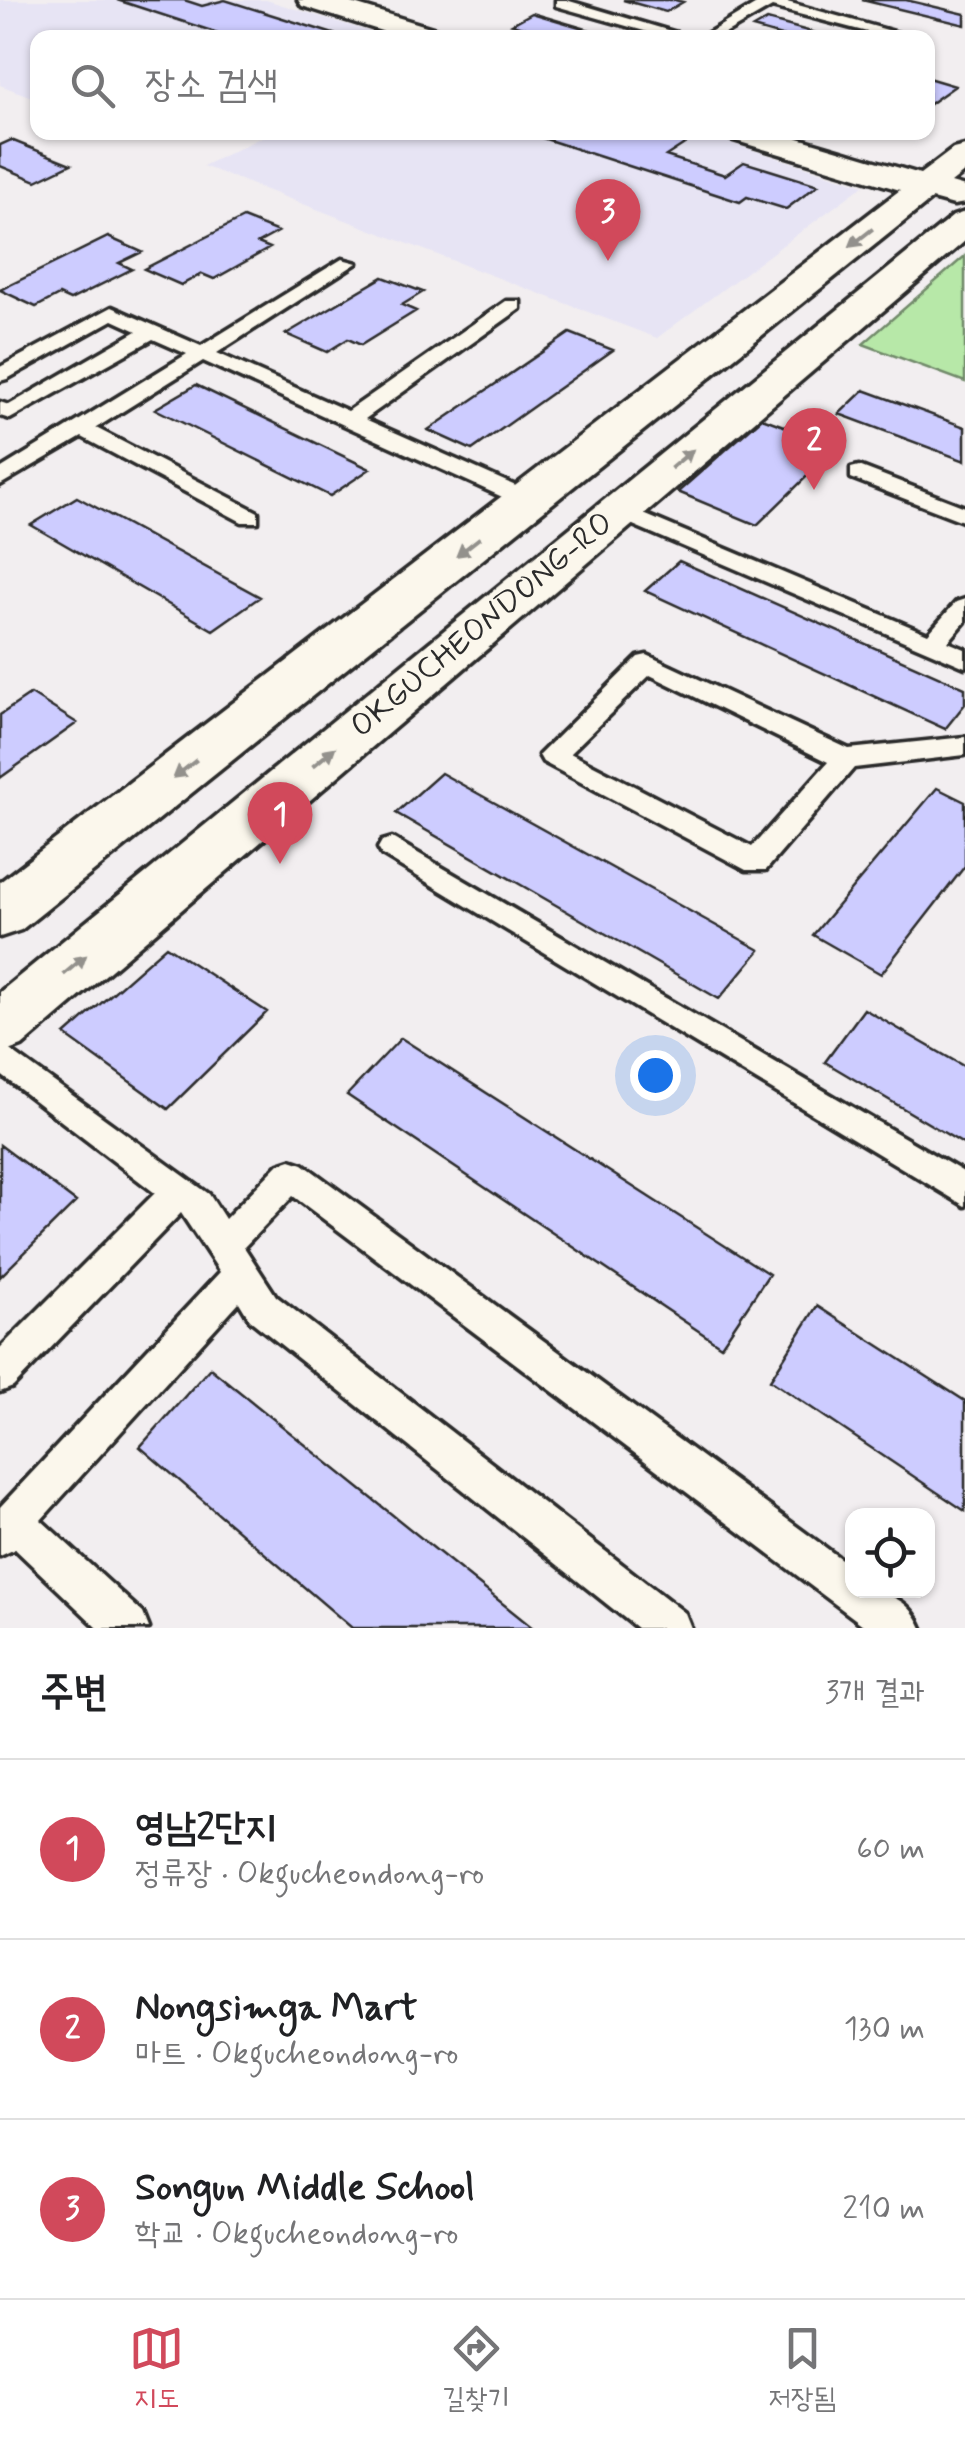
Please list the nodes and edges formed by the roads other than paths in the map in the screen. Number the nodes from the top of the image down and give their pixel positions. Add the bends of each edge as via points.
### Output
1 (312, 0) edge
2 (746, 0) edge
3 (561, 2) dead end
4 (769, 2) edge
5 (410, 30) edge
6 (659, 30) edge
7 (720, 30) edge
8 (877, 30) edge
9 (768, 140) edge
10 (965, 156) edge
11 (946, 192) edge
12 (965, 223) edge
13 (348, 263) dead end
14 (513, 306) dead end
15 (152, 332) junction
16 (202, 353) junction
17 (0, 375) edge
18 (0, 408) edge
19 (349, 420) junction
20 (80, 428) junction
21 (859, 473) dead end
22 (0, 478) edge
23 (528, 500) junction
24 (620, 511) junction
25 (965, 515) edge
26 (250, 517) dead end
27 (965, 608) edge
28 (932, 644) junction
29 (965, 658) edge
30 (965, 746) edge
31 (846, 759) junction
32 (392, 848) dead end
33 (0, 914) edge
34 (0, 1028) edge
35 (0, 1056) edge
36 (179, 1191) junction
37 (965, 1191) edge
38 (232, 1259) junction
39 (0, 1374) edge
40 (7, 1528) edge
41 (128, 1628) edge
42 (670, 1628) edge
43 (901, 1628) edge

1 - 5 street
2 - 4 lane
3 - 6 lane
4 - 7 lane
4 - 8 lane
9 - 11 street
10 - 11 street, OKGUCHEONDONG-RO
11 -> 23 street, OKGUCHEONDONG-RO
24 -> 12 street, OKGUCHEONDONG-RO
13 - 16 lane
14 - 19 lane
15 - 16 lane
15 - 17 lane via 112,313
15 - 18 lane via 10,413
16 - 19 lane
16 - 20 lane
19 - 23 lane
20 - 22 lane
20 - 26 lane
21 - 25 lane
23 -> 33 street, OKGUCHEONDONG-RO
24 - 28 lane
34 -> 24 street, OKGUCHEONDONG-RO
27 - 28 lane
28 - 29 lane
30 - 31 lane
31 - 31 lane via 756,862 552,755 648,663
32 - 37 lane
35 - 36 lane
36 - 38 lane via 197,1205
36 - 39 lane
38 - 40 lane
38 - 42 lane via 263,1308
38 - 43 lane via 291,1175
40 - 41 lane

